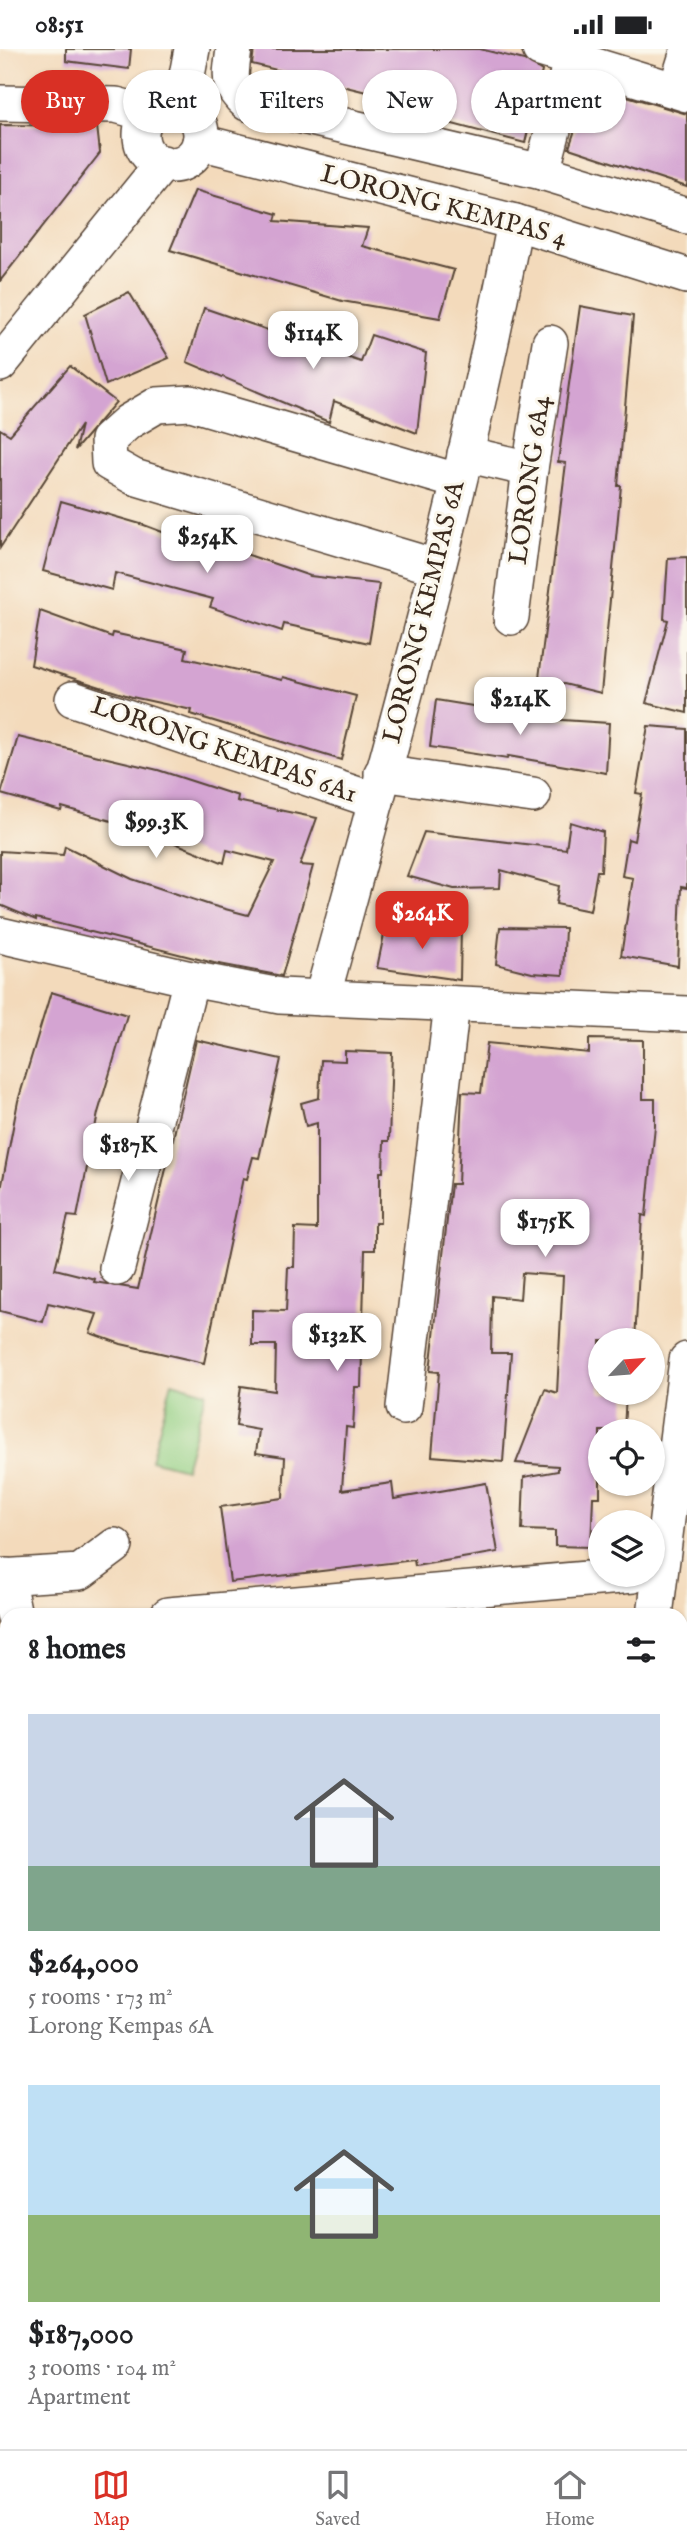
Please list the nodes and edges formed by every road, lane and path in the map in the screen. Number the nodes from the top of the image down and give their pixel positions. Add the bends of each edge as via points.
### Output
1 (192, 49) edge
2 (234, 49) edge
3 (562, 52) edge
4 (687, 55) edge
5 (183, 70) edge
6 (682, 92) edge
7 (0, 103) edge
8 (123, 106) edge
9 (143, 133) edge
10 (200, 133) edge
11 (408, 138) junction
12 (200, 142) junction
13 (163, 163) junction
14 (542, 172) junction
15 (394, 190) junction
16 (687, 216) edge
17 (515, 222) junction
18 (687, 276) edge
19 (551, 344) dead end
20 (4, 355) edge
21 (461, 468) junction
22 (530, 469) junction
23 (436, 566) junction
24 (511, 617) dead end
25 (73, 699) dead end
26 (379, 787) junction
27 (533, 795) dead end
28 (0, 935) edge
29 (191, 979) junction
30 (321, 998) junction
31 (452, 1004) junction
32 (687, 1014) edge
33 (117, 1268) dead end
34 (687, 1360) edge
35 (404, 1407) dead end
36 (660, 1510) edge
37 (115, 1546) dead end
38 (3, 1576) edge
39 (588, 1579) edge
40 (651, 1587) edge
41 (12, 1608) edge
42 (250, 1608) edge
43 (654, 1608) edge

1 - 5 street
2 - 11 street via 234,91 247,103
3 - 6 street
3 - 14 street
4 - 6 street
7 - 8 street
9 - 13 street via 147,152
10 - 12 street
11 - 14 street
11 - 15 street
12 - 13 street via 190,158 172,165
12 - 15 street, LORONG KEMPAS 4
13 - 20 street
14 - 16 street
15 - 17 street, LORONG KEMPAS 4
17 - 18 street, LORONG KEMPAS 4
17 - 21 street, LORONG KEMPAS 6A via 491,349
19 - 22 street, LORONG 6A4
21 - 22 street
21 - 23 street, LORONG KEMPAS 6A
21 - 23 street via 191,403 157,405 108,440 109,463 134,477
22 - 24 street, LORONG 6A4
23 - 26 street, LORONG KEMPAS 6A
25 - 26 street, LORONG KEMPAS 6A1
26 - 27 street, LORONG KEMPAS 6A1
26 - 30 street, LORONG KEMPAS 6A
28 - 29 street
29 - 30 street via 280,996
29 - 33 street
30 - 31 street
31 - 32 street
31 - 35 street
34 - 36 street
37 - 38 street via 80,1572
38 - 41 street
39 - 42 street
40 - 43 street

